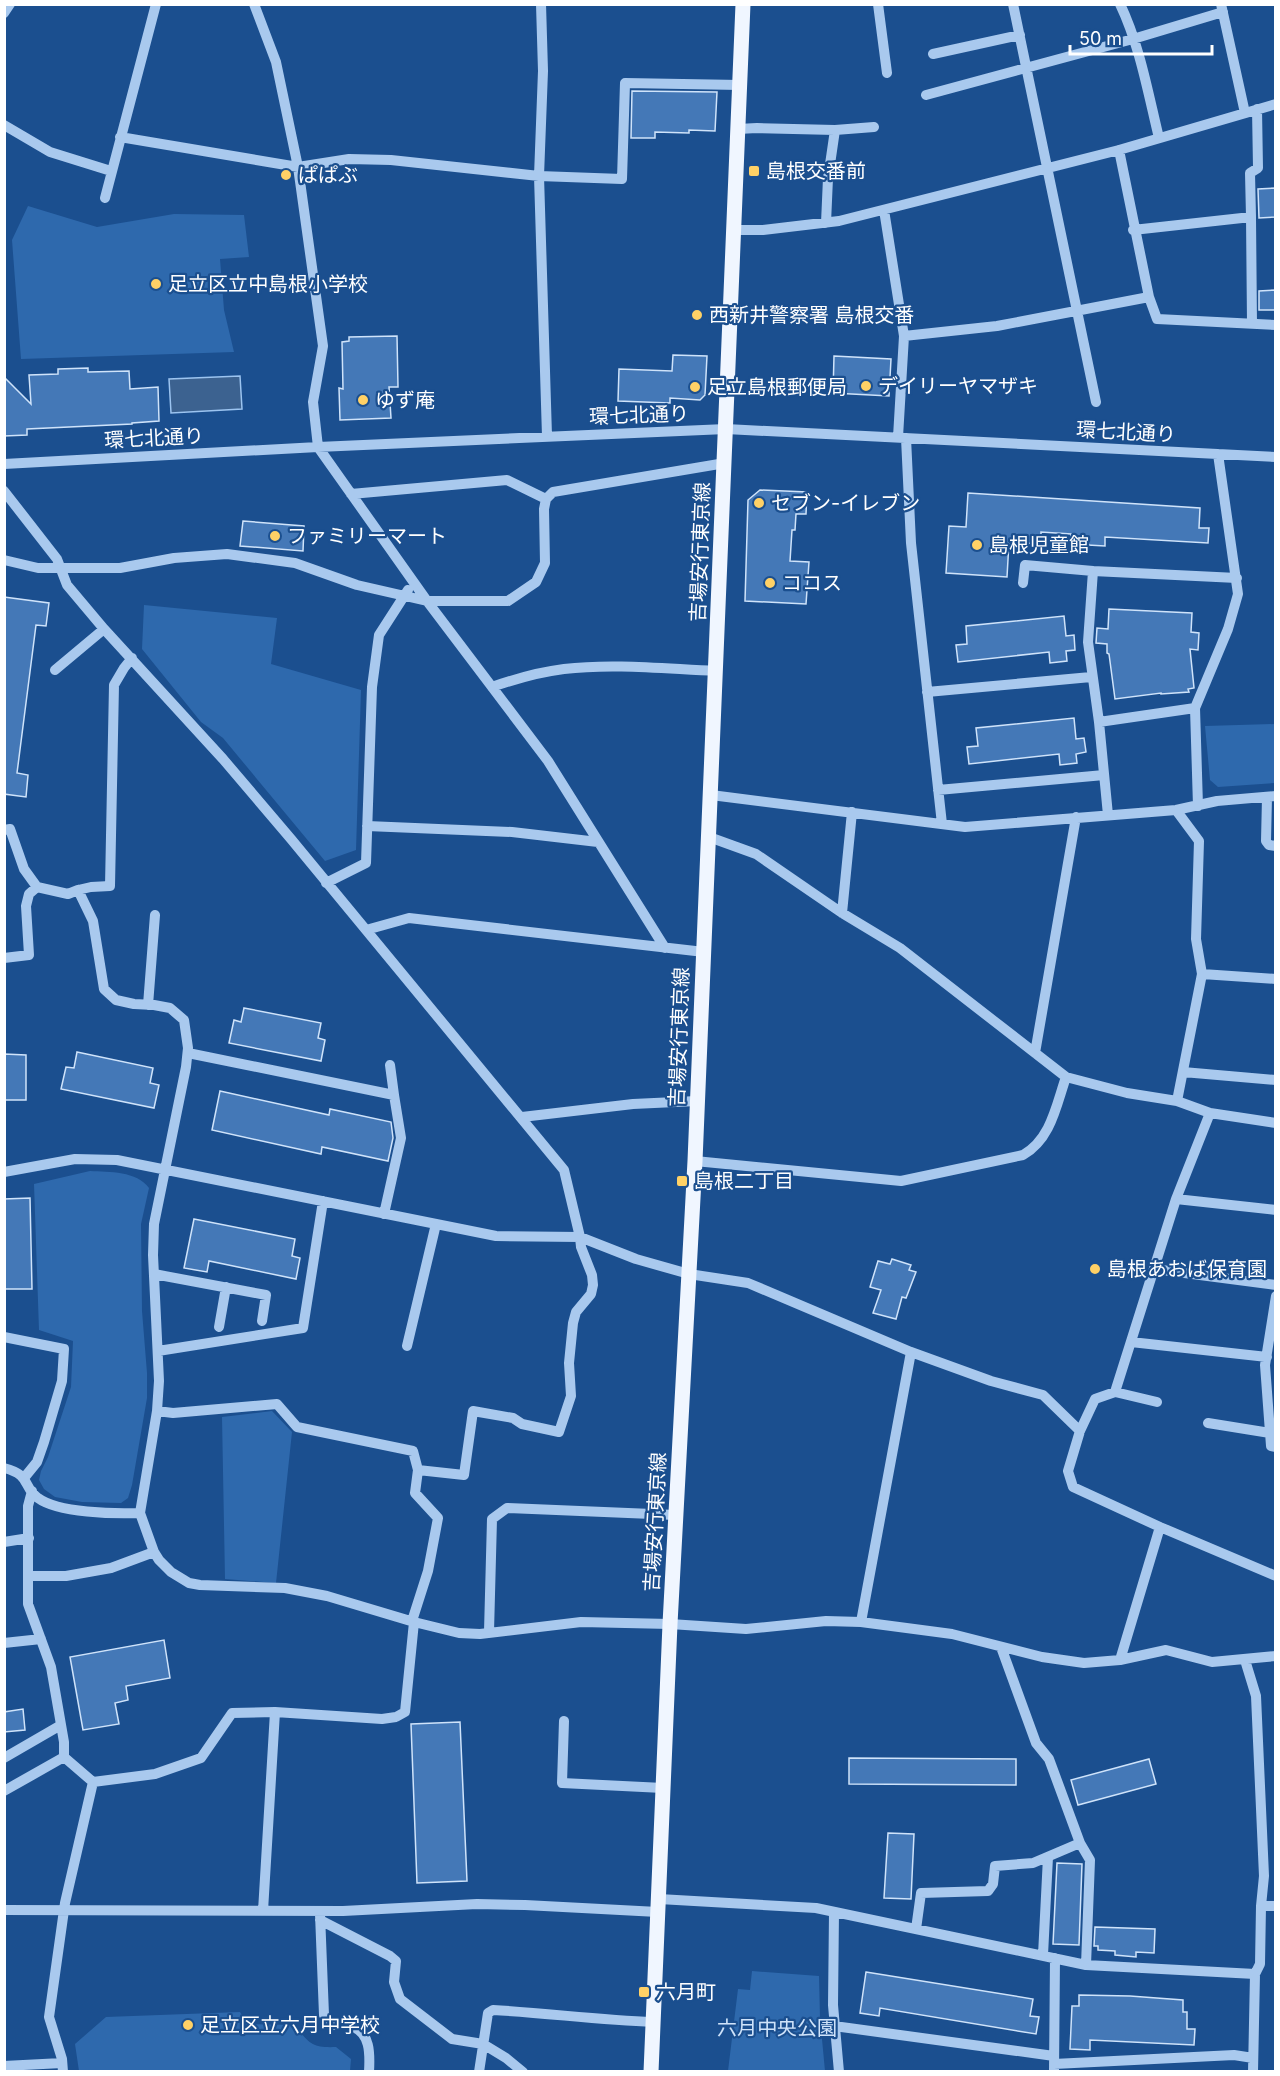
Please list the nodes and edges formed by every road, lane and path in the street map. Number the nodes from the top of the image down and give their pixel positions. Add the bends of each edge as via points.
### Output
1 (10, 4) edge
2 (156, 4) edge
3 (254, 4) edge
4 (541, 4) edge
5 (743, 4) edge
6 (878, 4) edge
7 (1013, 4) edge
8 (1120, 4) edge
9 (1222, 8) edge
10 (4, 13) edge
11 (1020, 35) junction
12 (1133, 39) junction
13 (933, 54) dead end
14 (1026, 68) junction
15 (887, 73) dead end
16 (740, 85) junction
17 (926, 95) dead end
18 (1275, 104) edge
19 (1257, 109) junction
20 (1245, 112) junction
21 (4, 125) edge
22 (874, 127) dead end
23 (738, 129) junction
24 (835, 130) junction
25 (120, 136) junction
26 (1159, 138) junction
27 (1119, 150) junction
28 (298, 167) junction
29 (1048, 168) junction
30 (111, 171) junction
31 (539, 176) junction
32 (105, 198) dead end
33 (884, 210) junction
34 (1251, 217) junction
35 (826, 223) junction
36 (734, 230) junction
37 (1134, 230) junction
38 (1149, 297) junction
39 (1076, 312) junction
40 (1252, 324) junction
41 (1275, 326) edge
42 (904, 336) junction
43 (1096, 402) dead end
44 (726, 429) junction
45 (547, 436) junction
46 (902, 438) junction
47 (318, 447) junction
48 (1218, 454) junction
49 (1275, 457) edge
50 (725, 463) junction
51 (4, 464) edge
52 (4, 491) edge
53 (351, 494) junction
54 (546, 499) junction
55 (4, 560) edge
56 (60, 570) junction
57 (1093, 571) junction
58 (1237, 578) junction
59 (414, 582) junction
60 (1023, 583) dead end
61 (405, 595) junction
62 (427, 601) junction
63 (104, 629) junction
64 (132, 658) junction
65 (55, 670) dead end
66 (716, 671) junction
67 (1091, 677) junction
68 (492, 687) junction
69 (927, 692) junction
70 (1195, 708) junction
71 (1099, 722) junction
72 (1104, 775) junction
73 (938, 790) junction
74 (711, 795) junction
75 (1271, 796) edge
76 (1198, 806) junction
77 (1176, 810) junction
78 (852, 813) junction
79 (1108, 815) junction
80 (1076, 817) junction
81 (942, 824) junction
82 (367, 826) junction
83 (4, 830) edge
84 (709, 837) junction
85 (598, 842) junction
86 (1275, 846) edge
87 (326, 883) junction
88 (37, 887) junction
89 (78, 890) junction
90 (842, 913) junction
91 (155, 915) dead end
92 (366, 930) junction
93 (665, 948) junction
94 (704, 952) junction
95 (4, 958) edge
96 (1202, 974) junction
97 (1275, 979) edge
98 (148, 1005) junction
99 (188, 1053) junction
100 (1035, 1053) junction
101 (390, 1065) dead end
102 (1183, 1072) junction
103 (1066, 1077) junction
104 (1275, 1080) edge
105 (394, 1095) junction
106 (697, 1101) junction
107 (1177, 1101) junction
108 (1210, 1113) junction
109 (522, 1117) junction
110 (1275, 1123) edge
111 (695, 1161) junction
112 (166, 1170) junction
113 (4, 1172) edge
114 (1176, 1199) junction
115 (323, 1201) junction
116 (1275, 1210) edge
117 (384, 1214) junction
118 (436, 1224) junction
119 (580, 1238) junction
120 (1154, 1269) junction
121 (154, 1274) junction
122 (689, 1274) junction
123 (1275, 1285) edge
124 (226, 1287) junction
125 (1275, 1296) edge
126 (262, 1321) dead end
127 (219, 1327) dead end
128 (4, 1337) edge
129 (1272, 1338) edge
130 (1131, 1342) junction
131 (407, 1346) dead end
132 (158, 1351) junction
133 (911, 1352) junction
134 (1267, 1356) junction
135 (1115, 1392) junction
136 (1157, 1402) dead end
137 (157, 1411) junction
138 (1208, 1423) dead end
139 (1080, 1431) junction
140 (1270, 1433) junction
141 (1275, 1448) edge
142 (4, 1468) edge
143 (418, 1470) junction
144 (24, 1478) junction
145 (32, 1491) junction
146 (140, 1513) junction
147 (676, 1515) junction
148 (1160, 1527) junction
149 (29, 1538) junction
150 (4, 1542) edge
151 (154, 1552) junction
152 (28, 1576) junction
153 (1275, 1576) edge
154 (413, 1622) junction
155 (861, 1622) junction
156 (670, 1623) junction
157 (489, 1632) junction
158 (41, 1639) junction
159 (4, 1643) edge
160 (1001, 1647) junction
161 (1275, 1656) edge
162 (1120, 1660) junction
163 (1245, 1660) junction
164 (275, 1712) junction
165 (564, 1721) dead end
166 (61, 1725) junction
167 (64, 1757) junction
168 (4, 1758) edge
169 (93, 1782) junction
170 (663, 1788) junction
171 (4, 1791) edge
172 (1080, 1843) junction
173 (1048, 1857) junction
174 (658, 1905) junction
175 (1261, 1906) junction
176 (1275, 1906) edge
177 (4, 1910) edge
178 (64, 1911) junction
179 (263, 1911) junction
180 (834, 1912) junction
181 (320, 1916) junction
182 (916, 1929) junction
183 (1043, 1955) junction
184 (1055, 1958) junction
185 (1086, 1965) junction
186 (1254, 1974) junction
187 (653, 2022) junction
188 (834, 2026) junction
189 (483, 2044) junction
190 (1253, 2058) junction
191 (1054, 2064) edge
192 (4, 2066) edge
193 (62, 2067) edge
194 (369, 2072) edge
195 (479, 2072) edge
196 (523, 2072) edge
197 (651, 2072) edge
198 (839, 2072) edge
199 (1253, 2072) edge

1 - 10 street
2 - 25 street
3 - 28 street via 276,62
4 - 31 street
5 - 16 main road, 吉場安行東京線
6 - 15 street
7 - 11 street
8 - 12 street
9 - 12 street
9 - 20 street
11 - 13 street
11 - 14 street
12 - 14 street
12 - 26 street
14 - 17 street
14 - 29 street
16 - 23 main road, 吉場安行東京線
16 - 31 street via 624,83 622,180
18 - 19 street
19 - 20 street
19 - 34 street via 1258,168 1250,173
20 - 26 street
21 - 30 street via 50,152
22 - 24 street
23 - 24 street
23 - 36 main road, 吉場安行東京線
24 - 35 street
25 - 28 street
25 - 30 street
26 - 27 street
27 - 29 street
27 - 37 street
28 - 31 street via 349,159 391,160
28 - 47 street via 324,346 313,402
29 - 33 street
29 - 39 street
30 - 32 street
31 - 45 street
33 - 35 street
33 - 42 street
34 - 37 street
34 - 40 street
35 - 36 street
36 - 44 main road, 吉場安行東京線
37 - 38 street
38 - 39 street
38 - 40 street via 1157,319
39 - 42 street
39 - 43 street
40 - 41 street
42 - 46 street
44 - 45 street, 環七北通り
44 - 46 street, 環七北通り
44 - 50 main road, 吉場安行東京線
45 - 47 street, 環七北通り
46 - 48 street, 環七北通り
46 - 69 street
47 - 51 street, 環七北通り
47 - 53 street
48 - 49 street, 環七北通り
48 - 58 street
50 - 54 street via 554,492
50 - 66 main road, 吉場安行東京線
52 - 56 street via 57,559
53 - 54 street via 507,480
53 - 59 street
54 - 62 street via 545,563 536,582 508,601
55 - 56 street
56 - 61 street via 120,568 227,554 296,563 357,585
56 - 63 street via 67,585
57 - 58 street
57 - 60 street via 1025,565
57 - 67 street via 1088,642
58 - 70 street via 1238,594 1228,629
59 - 61 street
59 - 62 street
61 - 62 street
61 - 82 street via 380,635 372,687
62 - 68 street
63 - 64 street
63 - 65 street
64 - 87 street via 231,768
64 - 89 street via 114,685 110,886
66 - 68 street via 562,669
66 - 74 main road, 吉場安行東京線
67 - 69 street
67 - 71 street
68 - 85 street via 548,761
69 - 73 street
70 - 71 street
70 - 76 street
71 - 72 street
72 - 73 street
72 - 79 street
73 - 81 street
74 - 78 street
74 - 84 main road, 吉場安行東京線
75 - 76 street
75 - 86 street via 1266,841
76 - 77 street
77 - 79 street
77 - 96 street via 1199,841 1196,939
78 - 81 street
78 - 90 street
79 - 80 street
80 - 81 street via 965,827
80 - 100 street
82 - 85 street via 512,832
82 - 87 street via 366,863
83 - 88 street via 10,829 24,869
84 - 90 street via 756,854
84 - 94 main road, 吉場安行東京線
85 - 93 street
87 - 92 street
88 - 89 street via 68,894
88 - 95 street via 29,894 26,906 29,954
89 - 98 street via 93,921 104,989 116,1000
90 - 100 street via 900,948
91 - 98 street
92 - 93 street via 409,918
92 - 109 street
93 - 94 street
94 - 106 main road, 吉場安行東京線
96 - 97 street
96 - 102 street
98 - 99 street via 170,1008 184,1020
99 - 105 street
99 - 112 street
100 - 103 street
101 - 105 street
102 - 104 street
102 - 107 street
103 - 107 street
103 - 111 street via 1050,1126 1033,1149 1023,1155 901,1180
105 - 117 street via 400,1138
106 - 109 street
106 - 111 main road, 吉場安行東京線
107 - 108 street
108 - 110 street
108 - 114 street
109 - 119 street via 564,1170
111 - 122 main road, 吉場安行東京線
112 - 113 street via 117,1160 75,1159
112 - 115 street
112 - 121 street via 154,1224
114 - 116 street
114 - 120 street
115 - 117 street
115 - 132 street via 303,1328
117 - 118 street
118 - 119 street via 496,1236
118 - 131 street
119 - 122 street
119 - 143 street via 593,1285 573,1323 571,1396 559,1432 473,1411 464,1475
120 - 123 street
120 - 130 street
121 - 124 street
121 - 132 street
122 - 133 street via 748,1283
122 - 147 main road, 吉場安行東京線
124 - 126 street via 266,1296
124 - 127 street
125 - 129 street
128 - 144 street via 64,1348 62,1381 47,1432 36,1462
129 - 134 street
130 - 134 street
130 - 135 street
132 - 137 street
133 - 139 street via 1042,1395
133 - 155 street
134 - 140 street
135 - 136 street
135 - 139 street via 1095,1399
137 - 143 street via 277,1404 297,1427 413,1451
137 - 146 street
138 - 140 street
139 - 148 street via 1068,1471 1073,1487
140 - 141 street via 1271,1446
142 - 144 street
143 - 154 street via 415,1493 438,1518
144 - 145 street
145 - 146 street via 49,1504 67,1509
145 - 149 street via 28,1506
146 - 151 street
147 - 156 main road, 吉場安行東京線
147 - 157 street via 507,1508 492,1519
148 - 153 street
148 - 162 street
149 - 150 street
149 - 152 street
151 - 152 street via 111,1568 66,1576
151 - 154 street via 171,1572 200,1586 285,1588 345,1600
152 - 158 street via 28,1604
154 - 157 street via 459,1633
154 - 164 street via 405,1713 382,1719
155 - 156 street via 826,1621 746,1629
155 - 160 street via 952,1634
156 - 157 street via 581,1622
156 - 170 main road, 吉場安行東京線
158 - 159 street
158 - 166 street via 51,1667
160 - 162 street via 1084,1663
160 - 172 street via 1036,1743 1049,1759
161 - 163 street
162 - 163 street via 1166,1650 1212,1662
163 - 175 street via 1256,1696 1264,1876
164 - 169 street via 232,1713 201,1758 155,1774
164 - 179 street
165 - 170 street via 562,1783
166 - 167 street
166 - 168 street
167 - 169 street
167 - 171 street
169 - 178 street
170 - 174 main road, 吉場安行東京線
172 - 173 street
172 - 185 street via 1090,1860
173 - 182 street via 1033,1863 995,1866 988,1891 921,1893
173 - 183 street
174 - 180 street via 816,1908
174 - 181 street via 477,1904
174 - 187 main road, 吉場安行東京線
175 - 176 street
175 - 186 street via 1260,1964
177 - 178 street
178 - 179 street
178 - 193 street via 48,2016
179 - 181 street
180 - 182 street
180 - 188 street
181 - 189 street via 396,1961 394,1982 400,1999 452,2039
181 - 194 street via 324,2015 330,2025 352,2026 364,2035 370,2049
182 - 183 street
183 - 184 street
184 - 185 street
184 - 191 street
185 - 186 street
186 - 190 street
187 - 189 street via 493,2010 488,2013
187 - 197 main road, 吉場安行東京線
188 - 191 street
188 - 198 street
189 - 195 street
189 - 196 street
190 - 191 street via 1234,2055
190 - 199 street
192 - 193 street

